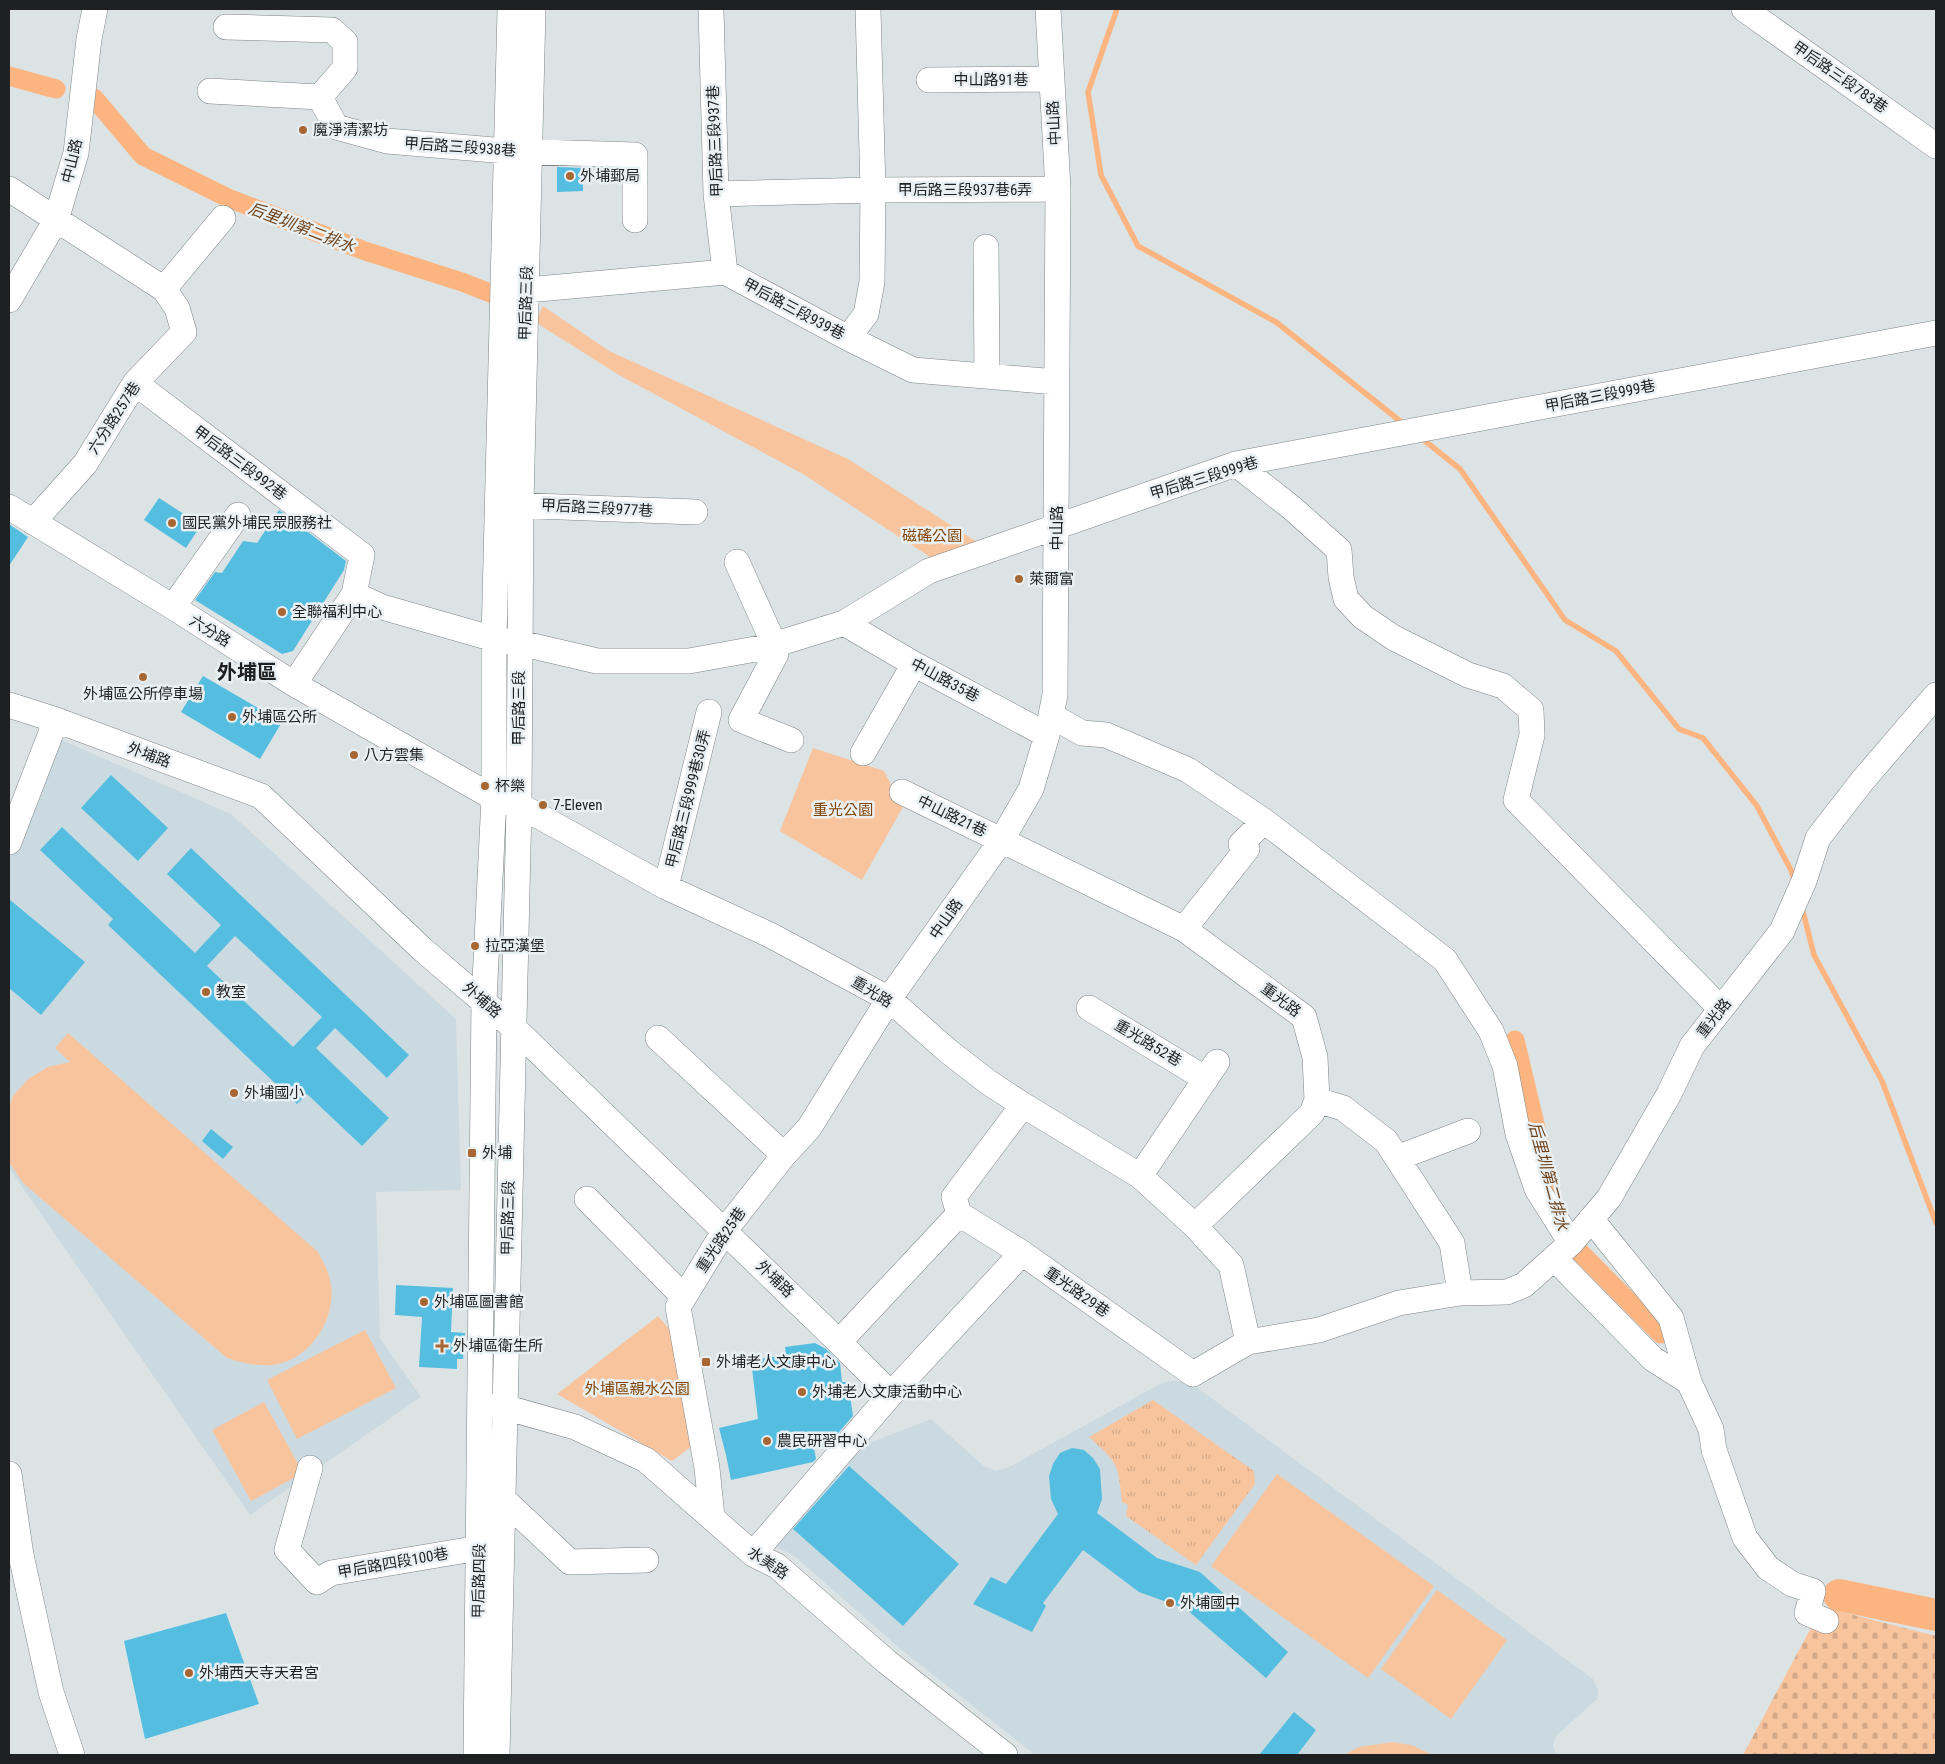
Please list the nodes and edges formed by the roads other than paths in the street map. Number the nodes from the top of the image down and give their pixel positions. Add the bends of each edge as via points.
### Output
1 (95, 9) edge
2 (510, 9) edge
3 (533, 9) edge
4 (711, 9) edge
5 (868, 9) edge
6 (1048, 9) edge
7 (1744, 9) edge
8 (226, 27) dead end
9 (1052, 79) junction
10 (930, 80) dead end
11 (210, 91) dead end
12 (320, 96) junction
13 (1936, 146) edge
14 (518, 151) junction
15 (9, 189) edge
16 (1058, 189) junction
17 (873, 190) junction
18 (716, 194) junction
19 (222, 218) dead end
20 (56, 220) junction
21 (635, 220) dead end
22 (986, 247) dead end
23 (725, 272) junction
24 (164, 289) junction
25 (527, 290) junction
26 (9, 300) edge
27 (1936, 333) edge
28 (848, 338) junction
29 (987, 376) junction
30 (1057, 382) junction
31 (135, 383) junction
32 (1236, 464) junction
33 (509, 504) junction
34 (9, 507) edge
35 (695, 512) dead end
36 (238, 515) dead end
37 (33, 522) junction
38 (1057, 527) junction
39 (736, 562) dead end
40 (354, 594) junction
41 (173, 607) junction
42 (844, 623) junction
43 (494, 639) junction
44 (520, 643) junction
45 (774, 644) junction
46 (914, 664) junction
47 (294, 684) junction
48 (1936, 695) edge
49 (9, 705) edge
50 (709, 712) dead end
51 (56, 720) junction
52 (1049, 725) junction
53 (791, 740) dead end
54 (863, 753) dead end
55 (902, 792) dead end
56 (494, 798) junction
57 (519, 805) junction
58 (1264, 821) junction
59 (1002, 841) junction
60 (9, 842) edge
61 (666, 886) junction
62 (1184, 929) junction
63 (888, 999) junction
64 (484, 1001) junction
65 (1089, 1008) dead end
66 (1721, 1009) junction
67 (513, 1027) junction
68 (658, 1038) dead end
69 (1317, 1100) junction
70 (1023, 1105) junction
71 (1468, 1131) dead end
72 (784, 1155) junction
73 (1396, 1158) junction
74 (1140, 1176) junction
75 (587, 1199) dead end
76 (959, 1214) junction
77 (1591, 1219) junction
78 (1195, 1226) junction
79 (725, 1230) junction
80 (1562, 1251) junction
81 (1022, 1253) junction
82 (1460, 1293) junction
83 (684, 1297) junction
84 (839, 1342) junction
85 (1248, 1342) junction
86 (1193, 1374) joint
87 (1689, 1382) junction
88 (891, 1394) junction
89 (492, 1406) junction
90 (310, 1468) dead end
91 (9, 1474) edge
92 (502, 1498) junction
93 (712, 1517) junction
94 (479, 1548) junction
95 (752, 1554) junction
96 (646, 1560) dead end
97 (1826, 1621) dead end
98 (72, 1755) edge
99 (476, 1755) edge
100 (497, 1755) edge
101 (1005, 1755) edge

1 - 20 street, 中山路 via 76,153
2 - 14 street, 甲后路三段
3 - 14 street, 甲后路三段
4 - 18 street, 甲后路三段937巷
5 - 17 street
6 - 9 street, 中山路
7 - 13 street, 甲后路三段783巷
8 - 12 street via 332,30 345,42 345,68
9 - 10 street, 中山路91巷
9 - 16 street, 中山路
11 - 12 street
12 - 14 street, 甲后路三段938巷 via 336,127 387,141
14 - 21 street, 甲后路三段938巷 via 635,154
14 - 25 street, 甲后路三段
14 - 33 street, 甲后路三段
15 - 20 street
16 - 17 street, 甲后路三段937巷6弄
16 - 30 street, 中山路
17 - 18 street, 甲后路三段937巷6弄
17 - 28 street via 872,282 866,314
18 - 23 street, 甲后路三段937巷
19 - 24 street
20 - 24 street
20 - 26 street, 中山路
22 - 29 street
23 - 25 street, 甲后路三段939巷
23 - 28 street, 甲后路三段939巷
24 - 31 street, 六分路257巷 via 177,308 184,332
25 - 33 street, 甲后路三段
27 - 32 street, 甲后路三段999巷
28 - 29 street, 甲后路三段939巷 via 913,370
29 - 30 street, 甲后路三段939巷
30 - 38 street, 中山路
31 - 37 street, 六分路257巷 via 84,464
31 - 40 street, 甲后路三段992巷 via 362,555
32 - 38 street, 甲后路三段999巷
32 - 66 street via 1339,550 1346,599 1363,617 1394,638 1468,675 1503,686 1531,710 1532,735 1516,800
33 - 35 street, 甲后路三段977巷
33 - 43 street, 甲后路三段
33 - 44 street, 甲后路三段
34 - 37 street, 六分路
36 - 41 street
37 - 41 street, 六分路
38 - 42 street, 甲后路三段999巷 via 929,571
38 - 52 street, 中山路 via 1055,694
39 - 45 street
40 - 43 street via 382,606
40 - 47 street, 甲后路三段992巷
41 - 47 street, 六分路
42 - 45 street, 甲后路三段999巷
42 - 46 street, 中山路35巷
43 - 44 street, 甲后路三段999巷
43 - 56 street, 甲后路三段
44 - 45 street, 甲后路三段999巷 via 597,661 689,661
44 - 57 street, 甲后路三段
45 - 53 street via 776,654 741,720
46 - 52 street, 中山路35巷
46 - 54 street
47 - 56 street, 六分路
48 - 66 street, 重光路 via 1818,838 1782,931
49 - 51 street, 外埔路
50 - 61 street, 甲后路三段999巷30弄
51 - 60 street
51 - 64 street, 外埔路 via 261,796 422,949
52 - 58 street, 中山路35巷 via 1082,733 1106,734 1188,770
52 - 59 street, 中山路 via 1031,789
55 - 59 street, 中山路21巷
56 - 57 street, 六分路
56 - 64 street, 甲后路三段
57 - 61 street, 重光路
57 - 67 street, 甲后路三段
58 - 62 street via 1241,844 1247,849
58 - 80 street, 中山路35巷 via 1444,960 1491,1031 1505,1066 1518,1134
59 - 62 street, 重光路
59 - 63 street, 中山路
61 - 63 street, 重光路 via 770,935
62 - 69 street, 重光路 via 1304,1017 1316,1057
63 - 70 street, 重光路 via 948,1051
63 - 72 street, 重光路25巷 via 809,1128
64 - 67 street, 外埔路
64 - 89 street, 甲后路三段
65 - 74 street, 重光路52巷 via 1212,1070
66 - 77 street, 重光路 via 1692,1046 1669,1094 1609,1198
67 - 79 street, 外埔路
67 - 89 street, 甲后路三段
68 - 72 street
69 - 73 street via 1343,1108 1386,1141
69 - 78 street via 1312,1113
70 - 74 street, 重光路
70 - 76 street via 954,1197
71 - 73 street
72 - 79 street, 重光路25巷
73 - 82 street via 1452,1243
74 - 78 street, 重光路
75 - 83 street
76 - 81 street, 重光路29巷
76 - 84 street
77 - 80 street, 重光路
77 - 87 street via 1670,1318
78 - 85 street, 重光路 via 1231,1265
79 - 83 street, 重光路25巷
79 - 84 street, 外埔路
80 - 82 street, 重光路 via 1524,1286 1506,1292
80 - 87 street, 中山路35巷 via 1653,1359
81 - 86 street, 重光路29巷
81 - 88 street
82 - 85 street, 重光路 via 1399,1302 1320,1330
83 - 93 street, 重光路25巷 via 678,1307
84 - 88 street, 外埔路
85 - 86 street, 重光路
87 - 97 street via 1711,1429 1714,1450 1745,1538 1768,1568 1792,1584 1813,1591 1807,1613
88 - 95 street
89 - 92 street, 甲后路四段
89 - 93 street, 水美路 via 575,1427 646,1460
89 - 94 street, 甲后路四段
90 - 94 street, 甲后路四段100巷 via 287,1550 317,1582 331,1573
91 - 98 street via 20,1555 51,1692
92 - 96 street via 570,1562
92 - 100 street, 甲后路四段
93 - 95 street, 水美路
94 - 99 street, 甲后路四段
95 - 101 street, 水美路 via 777,1566 887,1662

